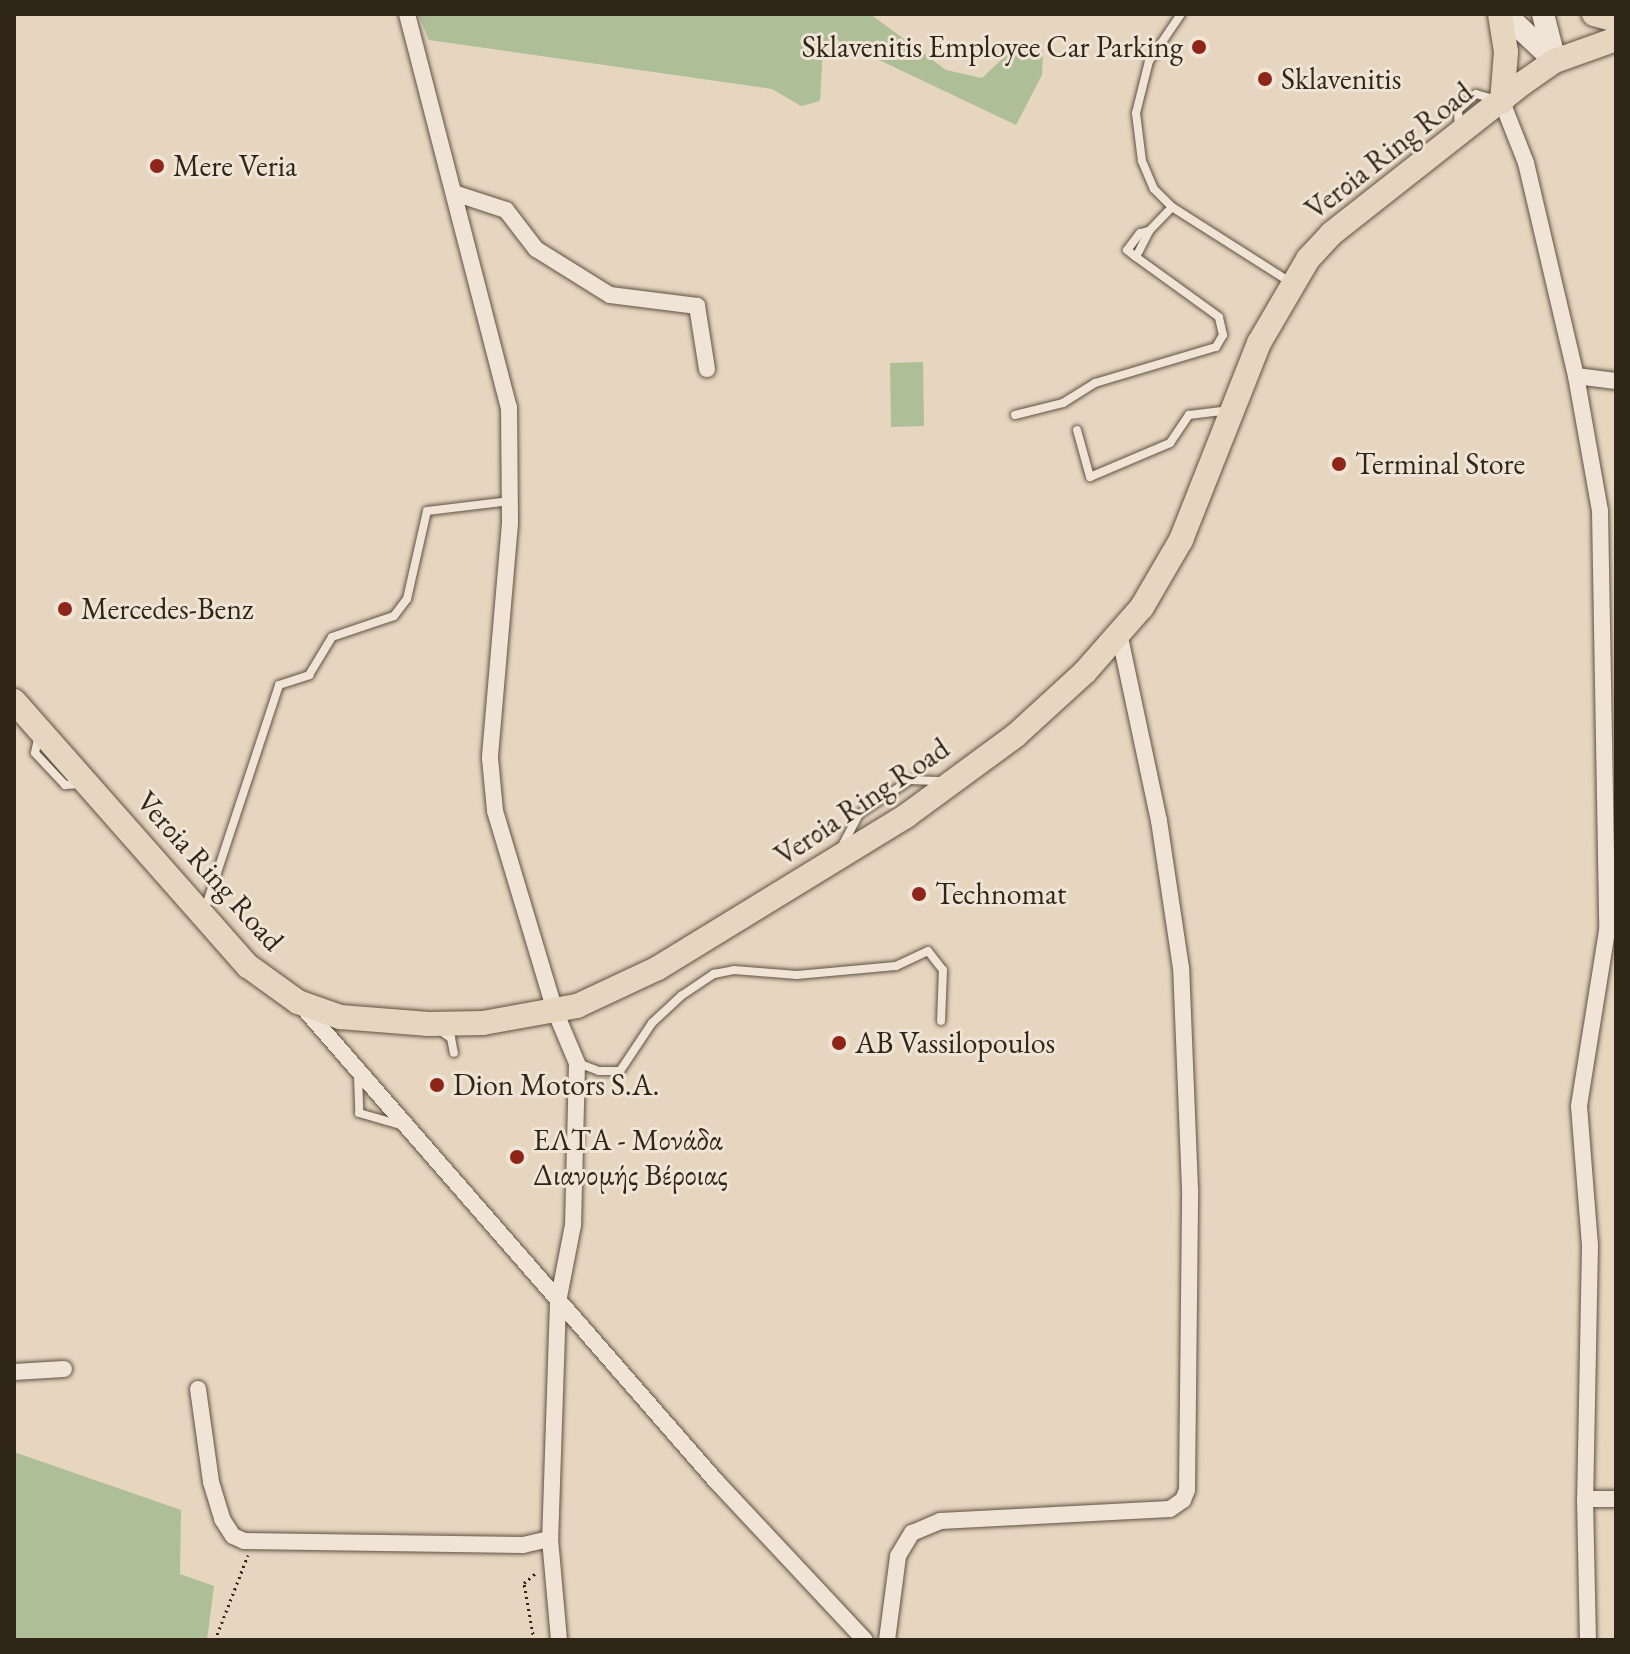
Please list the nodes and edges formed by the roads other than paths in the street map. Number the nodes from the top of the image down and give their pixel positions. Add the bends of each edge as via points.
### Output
1 (407, 14) edge
2 (1181, 14) edge
3 (1502, 14) edge
4 (1543, 14) edge
5 (1594, 14) edge
6 (1616, 20) edge
7 (1616, 39) edge
8 (1555, 61) junction
9 (1502, 102) junction
10 (454, 193) junction
11 (1172, 207) junction
12 (1290, 283) junction
13 (707, 369) dead end
14 (1576, 376) junction
15 (1616, 381) edge
16 (1233, 409) junction
17 (1015, 415) dead end
18 (1077, 430) dead end
19 (510, 501) junction
20 (1120, 638) junction
21 (14, 701) edge
22 (202, 917) junction
23 (1611, 931) edge
24 (298, 1002) junction
25 (555, 1011) junction
26 (941, 1021) dead end
27 (429, 1024) junction
28 (454, 1053) dead end
29 (577, 1063) junction
30 (357, 1071) junction
31 (410, 1126) junction
32 (558, 1302) junction
33 (64, 1369) dead end
34 (14, 1372) edge
35 (198, 1389) dead end
36 (1585, 1499) junction
37 (1616, 1499) edge
38 (550, 1539) junction
39 (559, 1640) edge
40 (865, 1640) edge
41 (887, 1640) edge
42 (1588, 1640) edge

1 - 10 street
2 - 11 lane via 1149,61 1136,113 1142,161 1154,189
3 - 8 main road
3 - 9 main road
4 - 8 main road
5 - 6 main road
7 - 8 main road, Verοia Ring Road
8 - 9 main road, Verοia Ring Road
9 - 12 main road, Verοia Ring Road via 1331,234
9 - 14 street via 1526,163
10 - 13 street via 506,210 536,249 610,295 697,306
10 - 19 street via 509,407
11 - 12 lane
11 - 17 lane via 1127,250 1219,317 1223,335 1216,347 1095,383 1063,403
12 - 16 main road, Verοia Ring Road
14 - 15 street
14 - 23 street via 1600,511
16 - 18 lane via 1189,415 1170,443 1090,477
16 - 20 main road, Verοia Ring Road via 1181,540
19 - 22 lane via 427,511 407,599 394,616 332,637 309,675 279,685
19 - 25 street via 490,758 495,811
20 - 25 main road, Verοia Ring Road via 1015,736 834,862 658,968
20 - 41 street via 1159,821 1181,968 1190,1189 1187,1490 1170,1509 940,1521 912,1533 898,1556
21 - 22 main road, Verοia Ring Road
22 - 24 main road, Verοia Ring Road via 248,966
23 - 36 street via 1579,1106 1590,1245
24 - 27 main road, Verοia Ring Road via 340,1017
24 - 30 street
25 - 27 main road, Verοia Ring Road via 483,1023
25 - 29 street
26 - 29 lane via 943,970 928,951 896,966 797,975 734,970 714,974 681,996 652,1023 620,1071
27 - 28 lane via 451,1038
29 - 32 street via 573,1225
30 - 31 street
30 - 31 lane via 359,1113
31 - 32 street
32 - 38 street
32 - 40 street
33 - 34 street
35 - 38 street via 211,1482 233,1536 254,1541 523,1545
36 - 37 street
36 - 42 street
38 - 39 street

